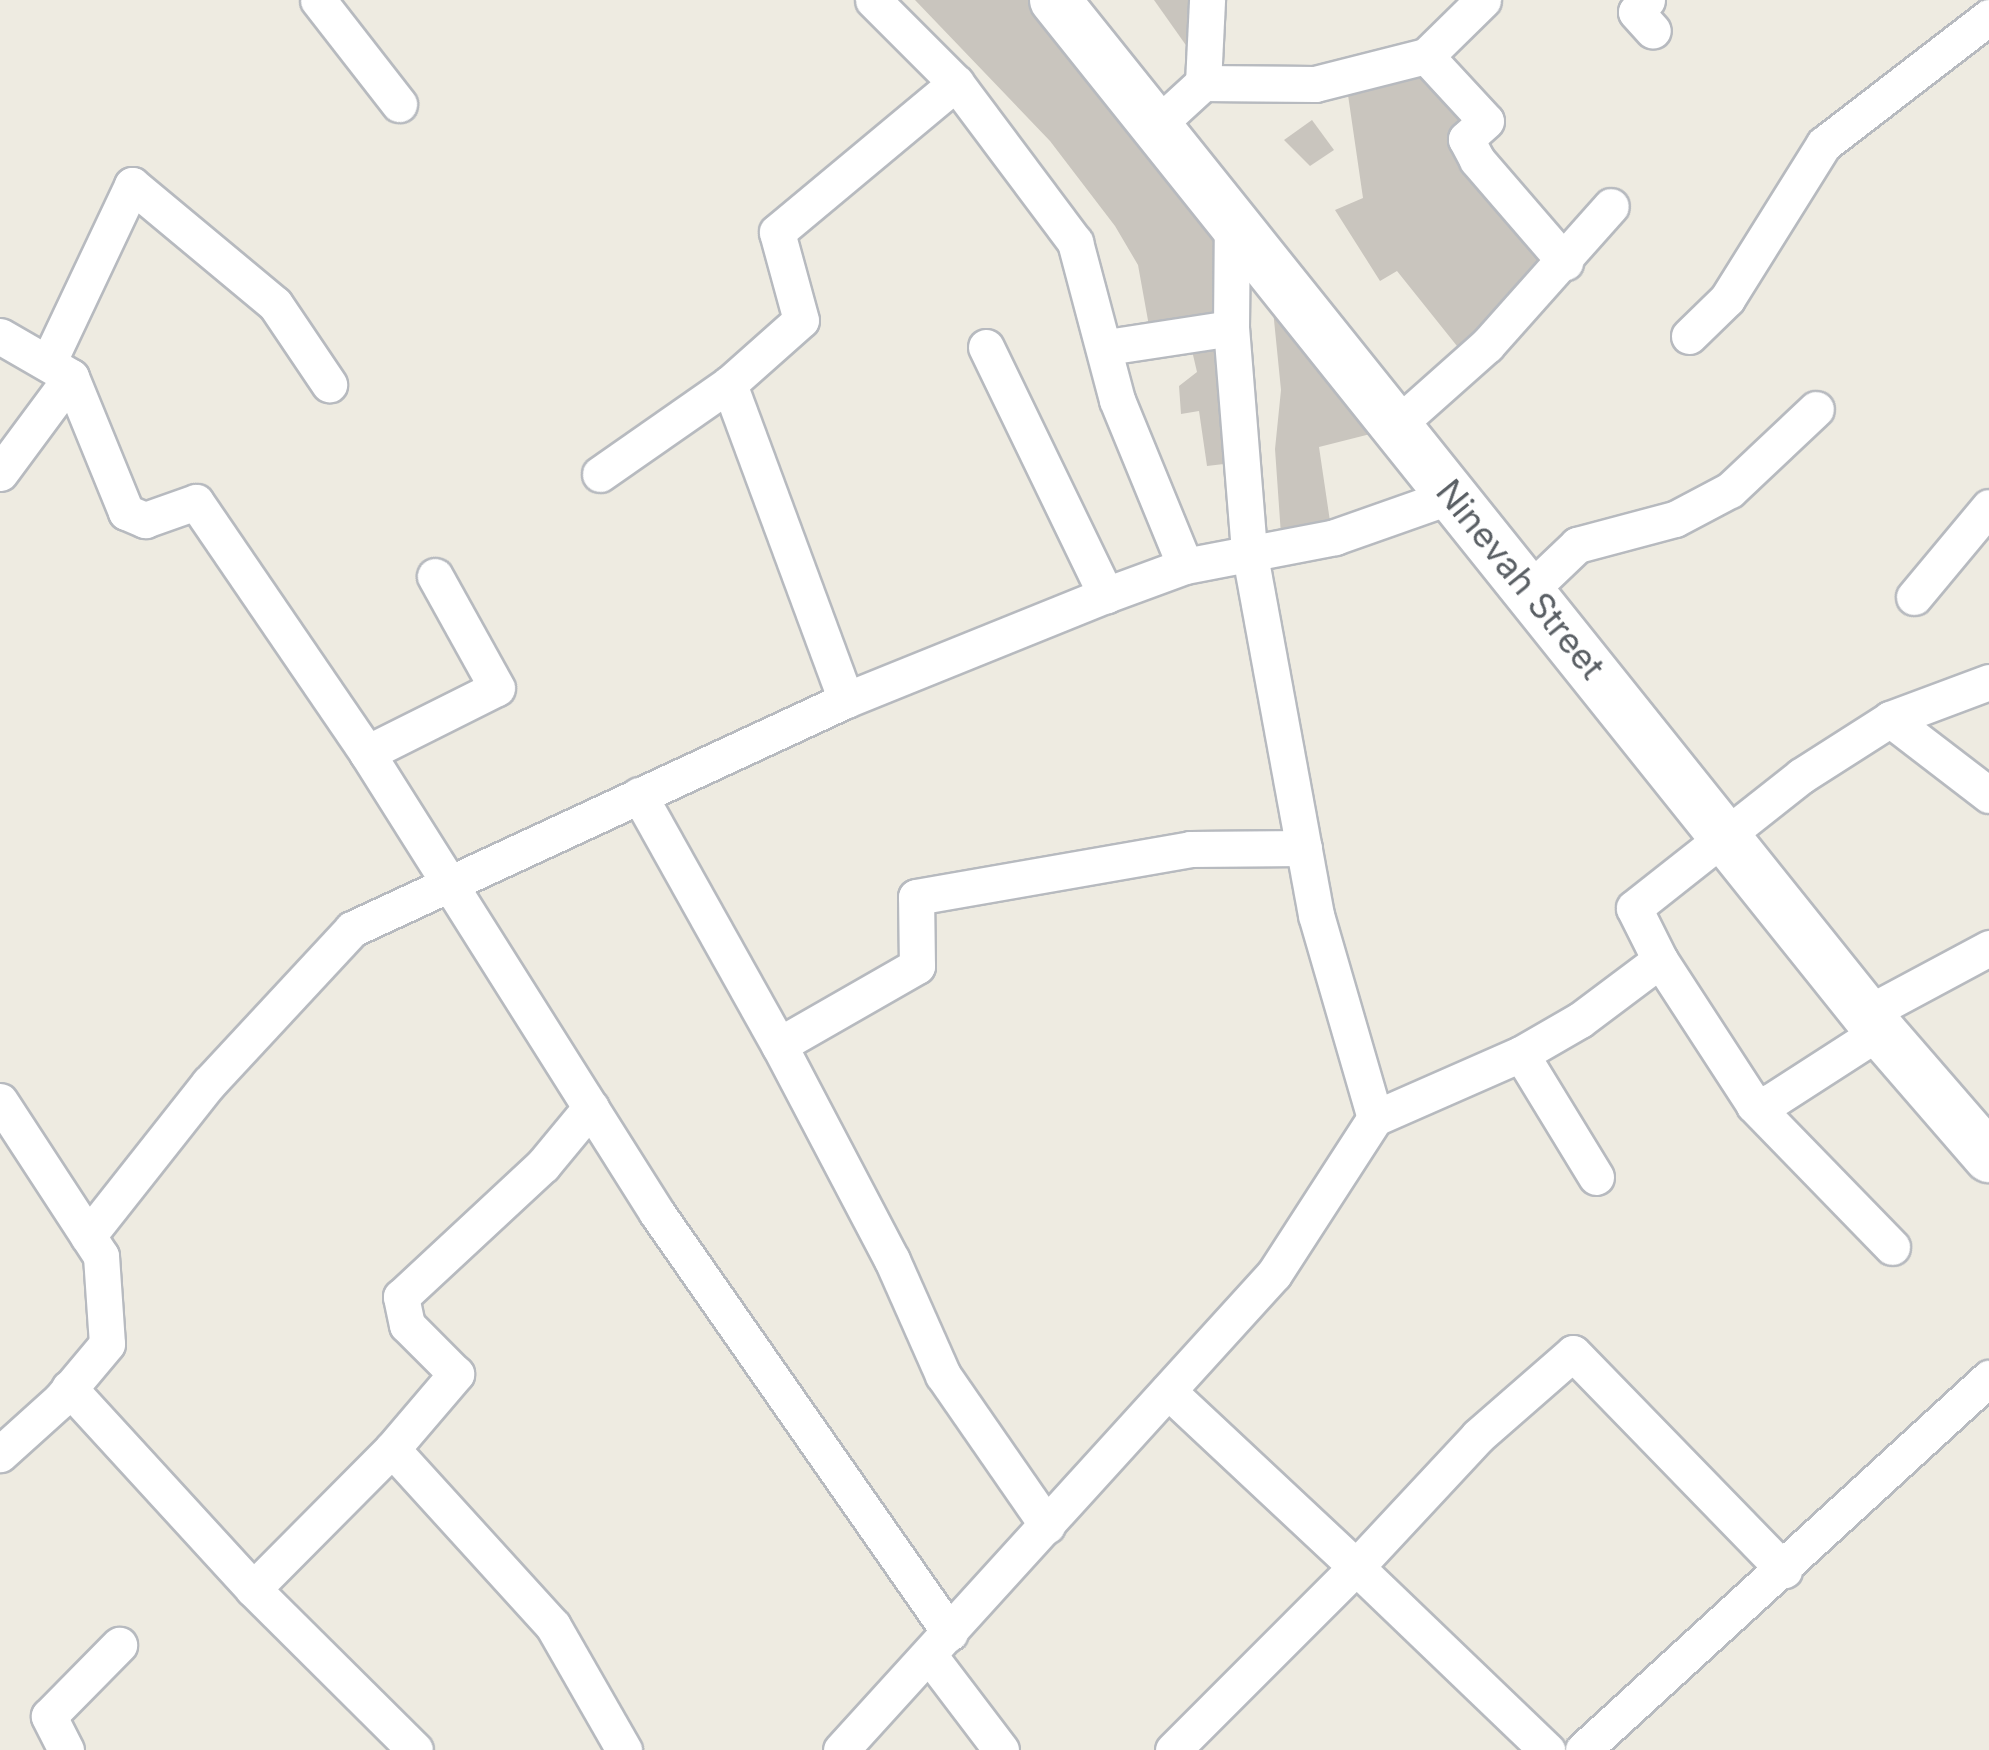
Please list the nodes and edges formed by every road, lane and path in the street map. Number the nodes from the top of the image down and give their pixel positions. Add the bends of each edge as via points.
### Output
1 (318, 0) edge
2 (873, 0) edge
3 (1055, 0) edge
4 (1207, 0) edge
5 (1484, 0) edge
6 (1989, 17) edge
7 (1426, 56) junction
8 (956, 82) junction
9 (1203, 83) junction
10 (399, 104) dead end
11 (1156, 126) junction
12 (1611, 206) dead end
13 (1232, 220) junction
14 (1565, 262) junction
15 (1231, 328) junction
16 (0, 336) edge
17 (1689, 336) dead end
18 (986, 347) dead end
19 (1108, 347) junction
20 (60, 370) junction
21 (330, 384) dead end
22 (729, 384) junction
23 (1816, 408) dead end
24 (1398, 425) junction
25 (0, 474) edge
26 (600, 474) dead end
27 (1454, 495) junction
28 (1989, 507) edge
29 (1249, 551) junction
30 (1184, 566) junction
31 (435, 576) dead end
32 (1531, 590) junction
33 (1106, 594) junction
34 (1914, 597) dead end
35 (1989, 682) edge
36 (846, 700) junction
37 (1890, 718) junction
38 (367, 753) junction
39 (639, 795) junction
40 (1989, 795) edge
41 (1724, 835) junction
42 (1304, 848) junction
43 (450, 883) junction
44 (1989, 948) edge
45 (1660, 960) junction
46 (1873, 1023) junction
47 (779, 1044) junction
48 (1521, 1054) junction
49 (0, 1102) edge
50 (1754, 1104) junction
51 (591, 1107) junction
52 (1375, 1118) junction
53 (1989, 1157) edge
54 (1596, 1177) dead end
55 (88, 1236) junction
56 (1892, 1247) dead end
57 (1989, 1378) edge
58 (70, 1388) junction
59 (1168, 1392) junction
60 (392, 1449) junction
61 (0, 1454) edge
62 (1047, 1526) junction
63 (1356, 1567) junction
64 (1784, 1570) junction
65 (253, 1589) junction
66 (939, 1644) junction
67 (119, 1645) dead end
68 (66, 1750) edge
69 (415, 1750) edge
70 (624, 1750) edge
71 (842, 1750) edge
72 (1000, 1750) edge
73 (1173, 1750) edge
74 (1547, 1750) edge
75 (1583, 1750) edge

1 - 10 street
2 - 8 street
3 - 11 main road, Ninevah Street
4 - 9 street
5 - 7 street
6 - 17 street via 1824,144 1727,299
7 - 9 street via 1315,84
7 - 14 street via 1486,121 1466,138 1477,160
8 - 19 street via 1075,242
8 - 22 street via 777,232 800,320
9 - 11 street
11 - 13 main road, Ninevah Street
12 - 14 street
13 - 15 street
13 - 24 main road, Ninevah Street
14 - 24 street via 1488,345
15 - 19 street
15 - 29 street
16 - 20 street
18 - 33 street
19 - 30 street via 1118,400
20 - 21 street via 132,185 275,304
20 - 25 street
20 - 38 street via 126,512 146,520 196,502
22 - 26 street
22 - 36 street
23 - 32 street via 1730,490 1676,519 1578,545
24 - 27 main road, Ninevah Street
27 - 29 street via 1335,537
27 - 32 main road, Ninevah Street
28 - 34 street
29 - 30 street
29 - 42 street
30 - 33 street
31 - 38 street via 497,688
32 - 41 main road, Ninevah Street
33 - 36 street
35 - 37 street
36 - 39 street
37 - 40 street
37 - 41 street
38 - 43 street
39 - 43 street
39 - 47 street
41 - 45 street via 1634,908
41 - 46 main road, Ninevah Street
42 - 47 street via 1190,849 916,898 916,966
42 - 52 street via 1316,915
43 - 51 street
43 - 55 street via 352,929 209,1083
44 - 46 street
45 - 48 street
45 - 50 street
46 - 50 street via 1770,1102
46 - 53 main road, Ninevah Street
47 - 62 street via 892,1260 943,1376
48 - 52 street
48 - 54 street
49 - 55 street
50 - 56 street
51 - 60 street via 543,1165 400,1297 407,1324 456,1374
51 - 66 street
52 - 59 street via 1274,1274
55 - 58 street via 101,1256 107,1344
57 - 64 street
58 - 61 street
58 - 65 street
59 - 62 street
59 - 63 street
60 - 65 street
60 - 70 street via 552,1626
62 - 66 street
63 - 64 street via 1478,1436 1573,1353
63 - 73 street
63 - 74 street
64 - 75 street
65 - 69 street
66 - 71 street
66 - 72 street
67 - 68 street via 50,1716

